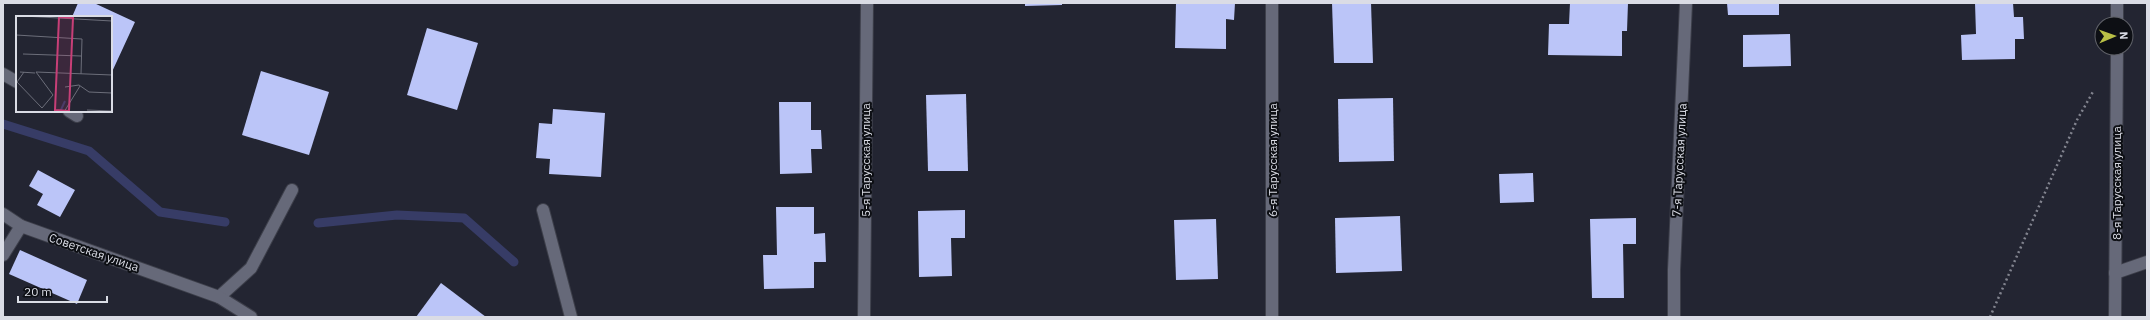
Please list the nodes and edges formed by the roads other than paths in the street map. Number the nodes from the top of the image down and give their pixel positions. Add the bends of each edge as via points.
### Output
1 (866, 3) edge
2 (1272, 3) edge
3 (1686, 3) edge
4 (2117, 3) edge
5 (2117, 16) edge
6 (2117, 56) edge
7 (3, 74) edge
8 (16, 81) edge
9 (292, 190) dead end
10 (543, 210) dead end
11 (3, 214) edge
12 (21, 226) junction
13 (3, 255) edge
14 (2147, 262) edge
15 (2115, 274) junction
16 (219, 297) junction
17 (251, 317) edge
18 (571, 317) edge
19 (864, 317) edge
20 (1272, 317) edge
21 (1674, 317) edge
22 (2115, 317) edge

1 - 19 street, 5-я Тарусская улица
2 - 20 street, 6-я Тарусская улица
3 - 21 street, 7-я Тарусская улица
4 - 5 street
6 - 15 street, 8-я Тарусская улица
7 - 8 street
9 - 16 street via 251,268
10 - 18 street
11 - 12 street, Советская улица
12 - 13 street
12 - 16 street, Советская улица
14 - 15 street
15 - 22 street, 8-я Тарусская улица
16 - 17 street, Советская улица

